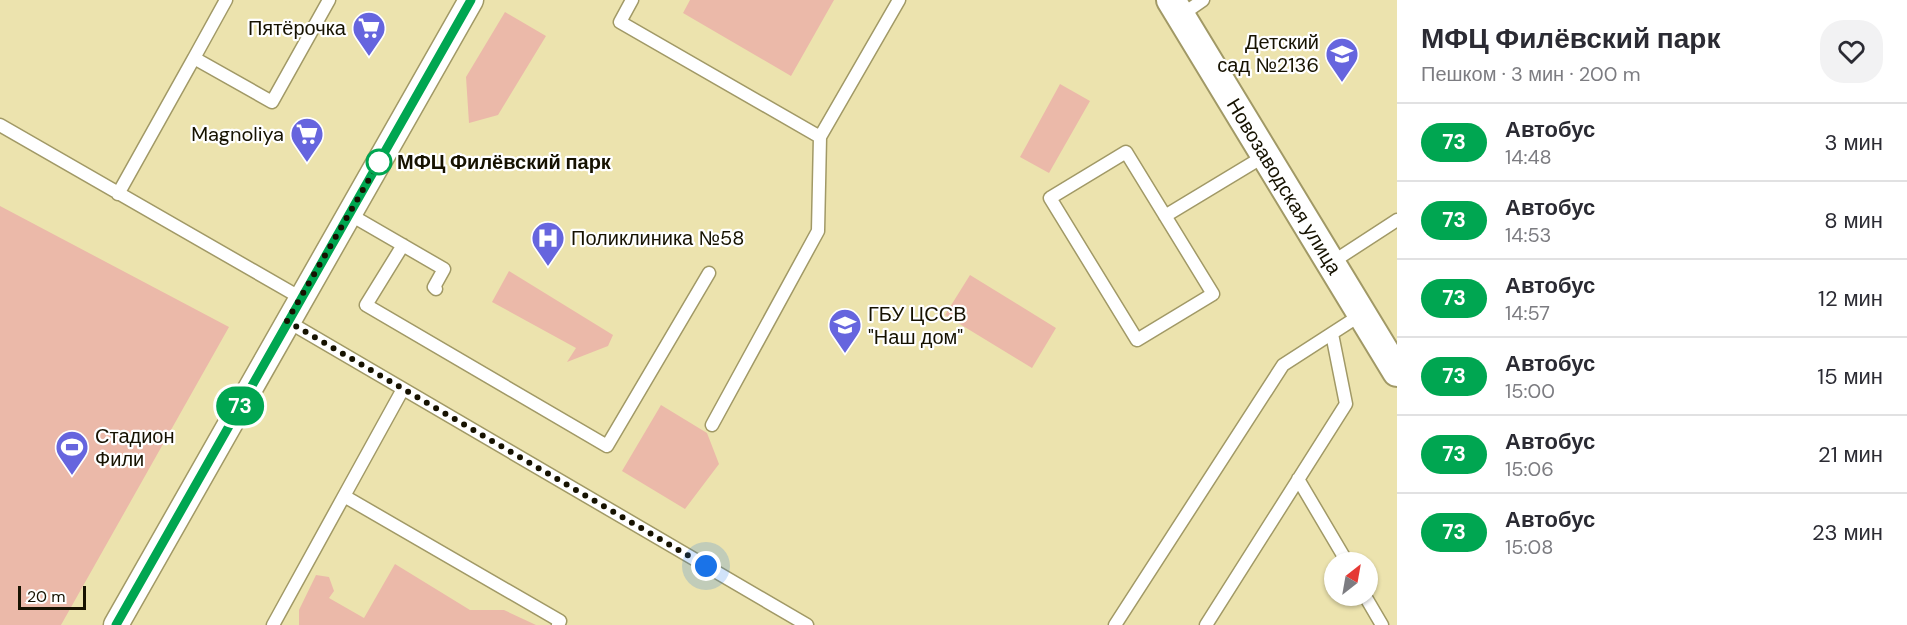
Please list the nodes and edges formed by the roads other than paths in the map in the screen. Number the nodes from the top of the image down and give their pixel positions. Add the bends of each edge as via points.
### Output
1 (225, 0) edge
2 (329, 0) edge
3 (471, 0) edge
4 (632, 0) edge
5 (899, 0) edge
6 (1184, 5) edge
7 (194, 58) junction
8 (0, 125) edge
9 (820, 137) junction
10 (1266, 155) junction
11 (118, 194) junction
12 (349, 214) junction
13 (1165, 216) junction
14 (1397, 221) edge
15 (403, 245) junction
16 (1331, 263) junction
17 (709, 273) dead end
18 (436, 289) dead end
19 (301, 298) junction
20 (1362, 315) junction
21 (287, 321) junction
22 (1332, 333) junction
23 (1397, 372) edge
24 (403, 389) junction
25 (712, 425) dead end
26 (1298, 479) junction
27 (344, 496) junction
28 (1341, 552) edge
29 (1371, 606) edge
30 (562, 624) edge
31 (116, 625) edge
32 (273, 625) edge
33 (807, 625) edge
34 (1115, 625) edge
35 (1206, 625) edge
36 (1382, 625) edge

1 - 7 lane
2 - 7 lane via 272,102
3 - 12 street
4 - 9 lane via 620,22
5 - 9 lane
6 - 10 street, Новозаводская улица
7 - 11 lane
8 - 11 lane
9 - 25 lane via 818,231
10 - 13 lane
10 - 16 street, Новозаводская улица
11 - 19 lane
12 - 15 lane
12 - 19 street
13 - 13 lane via 1213,294 1137,340 1050,198 1126,152
14 - 16 lane
15 - 17 lane via 366,305 607,446
15 - 18 lane via 444,269
16 - 20 street, Новозаводская улица
19 - 21 street
20 - 22 lane
20 - 23 street, Новозаводская улица
21 - 24 lane
21 - 31 street
22 - 26 lane via 1346,404
22 - 34 lane via 1283,365
24 - 27 lane
24 - 33 lane
26 - 28 lane
26 - 35 lane
27 - 30 lane
27 - 32 lane
29 - 36 lane

